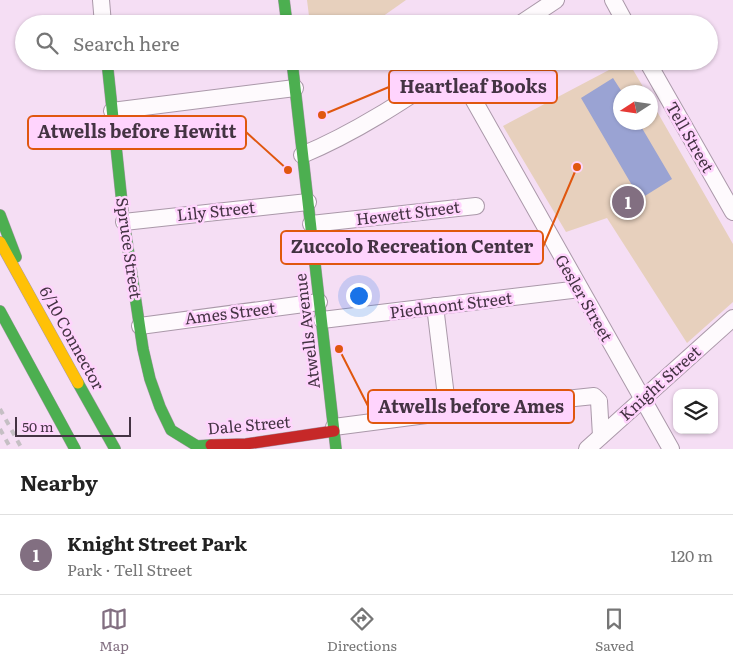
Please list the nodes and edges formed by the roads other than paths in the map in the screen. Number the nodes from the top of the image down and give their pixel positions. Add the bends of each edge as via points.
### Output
1 (101, 0) edge
2 (284, 0) edge
3 (613, 0) edge
4 (551, 1) edge
5 (102, 15) edge
6 (286, 15) edge
7 (532, 15) edge
8 (621, 15) edge
9 (108, 70) edge
10 (293, 70) edge
11 (450, 70) edge
12 (462, 70) edge
13 (653, 70) edge
14 (295, 88) junction
15 (112, 111) junction
16 (302, 154) junction
17 (308, 202) junction
18 (476, 206) dead end
19 (733, 212) edge
20 (0, 215) edge
21 (124, 222) junction
22 (310, 224) junction
23 (0, 242) edge
24 (580, 289) junction
25 (320, 302) junction
26 (34, 303) junction
27 (435, 306) junction
28 (0, 311) edge
29 (733, 318) edge
30 (322, 320) junction
31 (140, 326) junction
32 (643, 400) junction
33 (448, 413) junction
34 (334, 429) junction
35 (171, 430) joint
36 (601, 436) junction
37 (75, 449) edge
38 (115, 449) edge
39 (336, 449) edge
40 (588, 449) edge
41 (671, 449) edge

1 - 5 street
2 - 6 main road
3 - 8 street
4 - 7 street
9 - 15 main road, Spruce Street
10 - 14 main road, Atwells Avenue
11 - 16 street via 388,110 322,147
12 - 24 street, Gesler Street
13 - 19 street, Tell Street
14 - 15 street
14 - 16 main road, Atwells Avenue
15 - 21 main road, Spruce Street
16 - 17 main road, Atwells Avenue
17 - 21 street, Lily Street
17 - 22 main road, Atwells Avenue
18 - 22 street, Hewett Street
20 - 26 main road
21 - 31 main road, Spruce Street
22 - 25 main road, Atwells Avenue
23 - 26 main road, 6/10 Connector
24 - 27 street, Piedmont Street
24 - 32 street, Gesler Street
25 - 30 main road, Atwells Avenue
25 - 31 street, Ames Street
26 - 38 main road, 6/10 Connector
27 - 30 street, Piedmont Street
27 - 33 street
28 - 37 main road
29 - 32 street, Knight Street
30 - 34 main road, Atwells Avenue
31 - 35 main road, Spruce Street via 150,379
32 - 36 street, Knight Street
32 - 41 street, Gesler Street
33 - 34 street
33 - 36 street via 594,396 599,401
34 - 35 main road, Dale Street via 220,446 197,446
34 - 39 main road, Atwells Avenue
36 - 40 street, Knight Street

